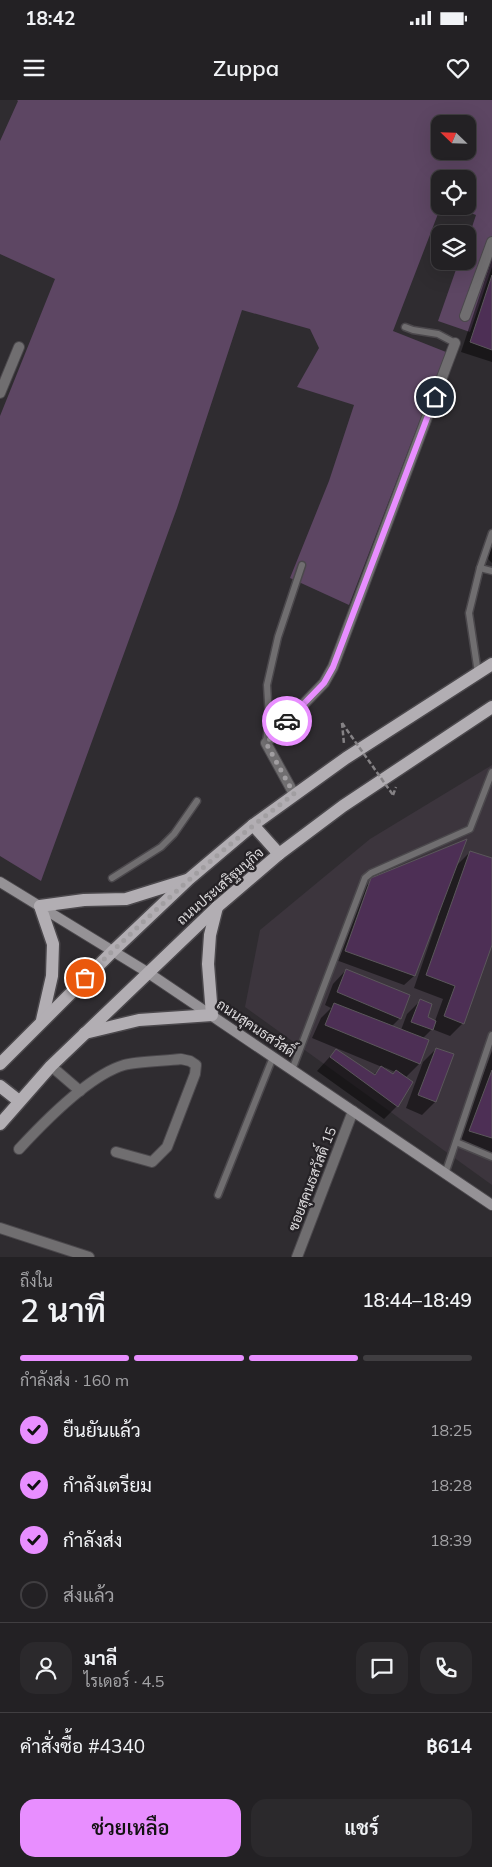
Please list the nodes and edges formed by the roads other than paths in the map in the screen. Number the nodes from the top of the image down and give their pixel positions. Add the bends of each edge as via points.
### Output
1 (492, 242) edge
2 (466, 316) dead end
3 (405, 327) dead end
4 (455, 343) joint
5 (19, 347) dead end
6 (0, 393) edge
7 (492, 533) edge
8 (302, 565) dead end
9 (480, 568) junction
10 (492, 571) edge
11 (492, 664) edge
12 (478, 673) junction
13 (492, 707) edge
14 (266, 743) junction
15 (492, 772) edge
16 (294, 794) junction
17 (197, 801) dead end
18 (253, 825) junction
19 (279, 854) junction
20 (112, 878) dead end
21 (190, 879) junction
22 (0, 882) edge
23 (40, 906) junction
24 (216, 907) junction
25 (113, 951) junction
26 (148, 972) junction
27 (212, 1015) junction
28 (42, 1020) junction
29 (85, 1033) junction
30 (492, 1035) edge
31 (273, 1057) junction
32 (0, 1064) edge
33 (51, 1066) junction
34 (292, 1070) junction
35 (0, 1086) edge
36 (80, 1091) junction
37 (19, 1101) junction
38 (353, 1110) junction
39 (0, 1124) edge
40 (456, 1142) junction
41 (19, 1149) dead end
42 (116, 1152) dead end
43 (492, 1157) edge
44 (445, 1174) junction
45 (218, 1195) dead end
46 (492, 1205) edge
47 (0, 1228) edge
48 (89, 1257) edge
49 (297, 1257) edge

1 - 2 street
3 - 4 lane via 438,334
4 - 14 street via 333,667 324,683
5 - 6 street
7 - 9 lane
8 - 14 lane via 278,637 267,685 269,718
9 - 10 lane
9 - 12 lane via 469,613
11 - 12 main road, ถนนประเสริฐมนูกิจ
12 - 16 main road, ถนนประเสริฐมนูกิจ
13 - 19 main road, ถนนประเสริฐมนูกิจ via 343,806
14 - 16 street
15 - 34 lane via 470,829 365,878
16 - 18 main road, ถนนประเสริฐมนูกิจ
17 - 20 lane via 161,847
18 - 19 main road
18 - 21 main road, ถนนประเสริฐมนูกิจ
19 - 24 main road, ถนนประเสริฐมนูกิจ
21 - 23 main road via 126,899
21 - 25 main road, ถนนประเสริฐมนูกิจ
22 - 23 main road, ถนนสุคนธสวัสดิ์
23 - 25 main road, ถนนสุคนธสวัสดิ์
23 - 28 main road via 53,944 52,976
24 - 26 main road, ถนนประเสริฐมนูกิจ
24 - 27 main road via 208,964
25 - 26 main road, ถนนสุคนธสวัสดิ์
25 - 28 main road, ถนนประเสริฐมนูกิจ
26 - 27 main road, ถนนสุคนธสวัสดิ์
26 - 29 main road, ถนนประเสริฐมนูกิจ
27 - 29 main road via 139,1020
27 - 31 main road, ถนนสุคนธสวัสดิ์
28 - 32 main road, ถนนประเสริฐมนูกิจ
29 - 33 main road, ถนนประเสริฐมนูกิจ
30 - 40 lane
31 - 34 main road, ถนนสุคนธสวัสดิ์
31 - 45 lane
33 - 36 street
33 - 37 main road, ถนนประเสริฐมนูกิจ
34 - 38 main road, ถนนสุคนธสวัสดิ์
35 - 37 main road
36 - 41 street
36 - 42 street via 124,1065 182,1059 196,1065 167,1147 159,1156 152,1162
37 - 39 main road, ถนนประเสริฐมนูกิจ
38 - 44 main road, ถนนสุคนธสวัสดิ์
38 - 49 street, ซอยสุคนธสวัสดิ์ 15
40 - 43 lane
40 - 44 lane
44 - 46 main road, ถนนสุคนธสวัสดิ์
47 - 48 street

